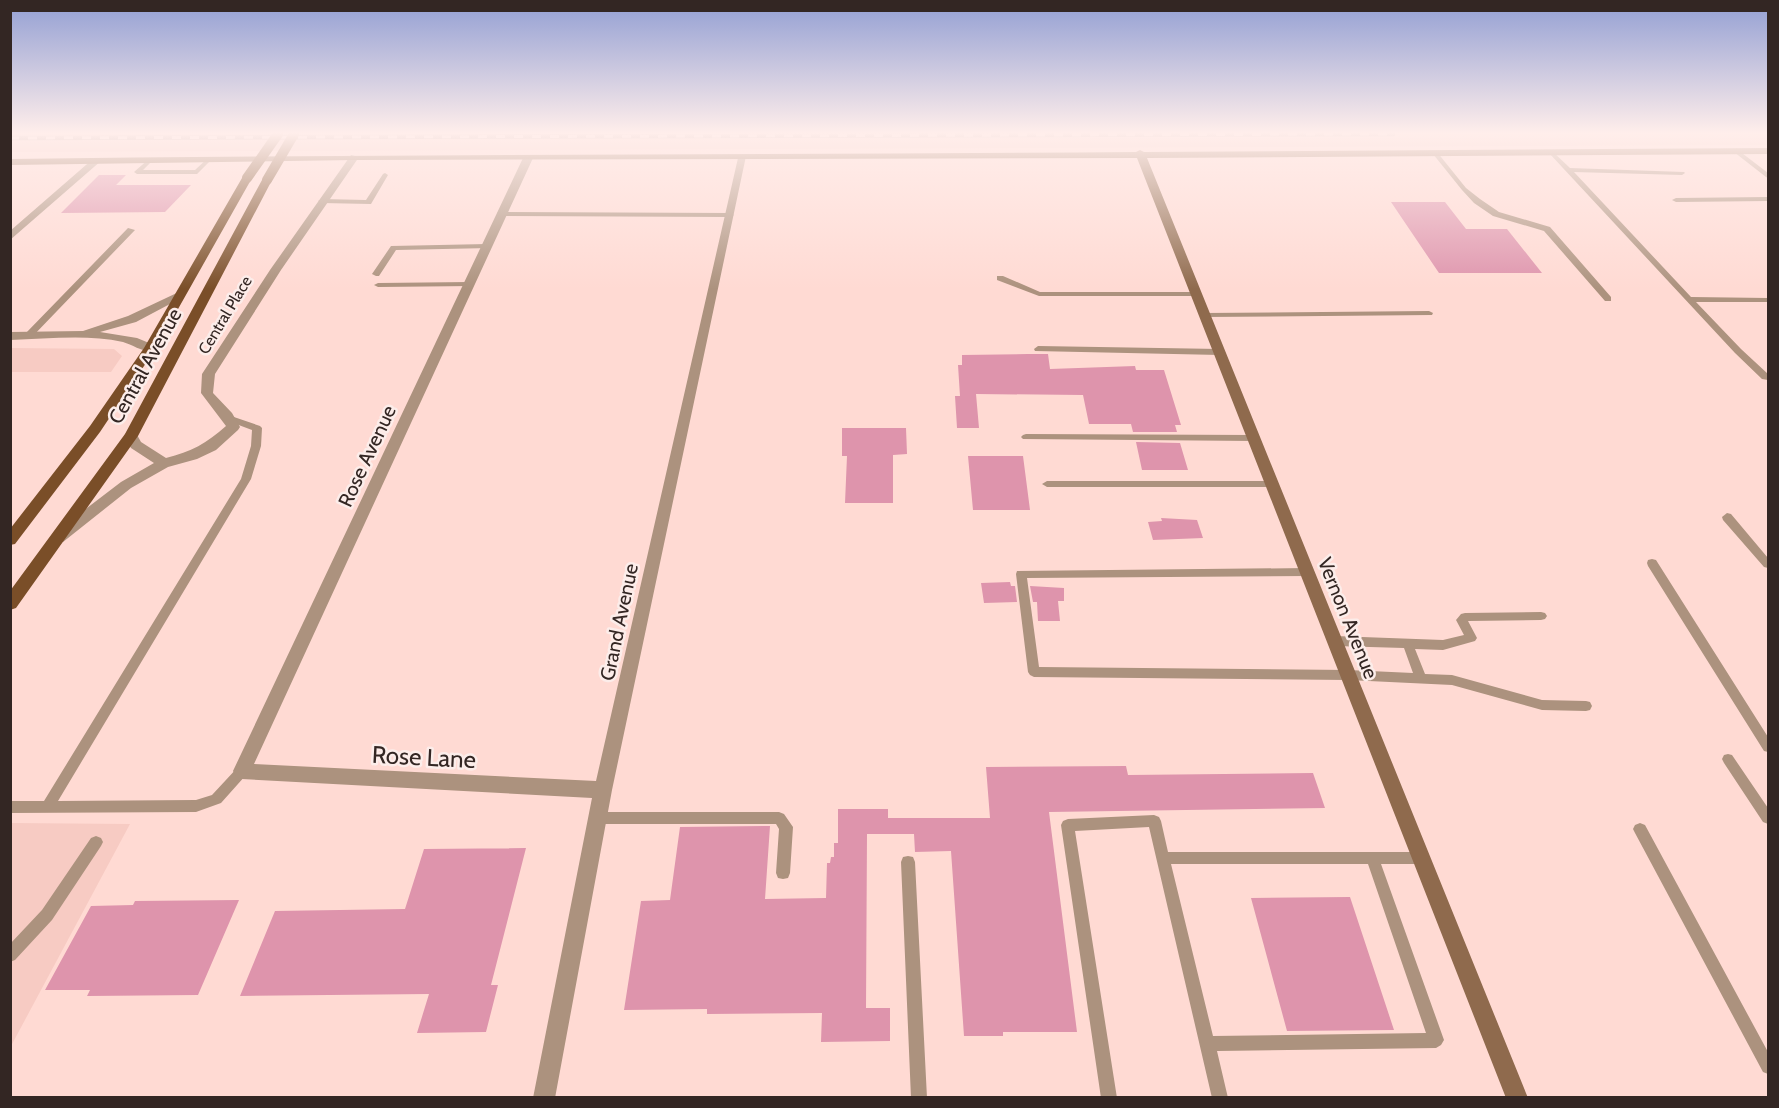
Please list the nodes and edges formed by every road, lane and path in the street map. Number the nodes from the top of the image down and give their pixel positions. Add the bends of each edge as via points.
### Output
1 (68, 186) edge
2 (244, 186) edge
3 (264, 186) edge
4 (333, 186) edge
5 (378, 186) edge
6 (515, 186) edge
7 (737, 186) edge
8 (1153, 186) edge
9 (1461, 186) edge
10 (1583, 186) edge
11 (1768, 199) edge
12 (1676, 200) dead end
13 (322, 201) junction
14 (501, 214) junction
15 (730, 215) junction
16 (131, 230) dead end
17 (10, 237) edge
18 (487, 246) junction
19 (376, 274) dead end
20 (1000, 278) dead end
21 (469, 284) junction
22 (378, 285) dead end
23 (181, 294) junction
24 (1196, 294) junction
25 (1608, 299) dead end
26 (1689, 299) junction
27 (1768, 300) edge
28 (1429, 313) dead end
29 (1204, 315) junction
30 (80, 335) junction
31 (10, 336) edge
32 (28, 336) junction
33 (150, 348) junction
34 (1038, 350) dead end
35 (1220, 352) junction
36 (1767, 377) edge
37 (231, 419) junction
38 (131, 436) junction
39 (1026, 437) dead end
40 (1254, 438) junction
41 (164, 463) junction
42 (1047, 484) dead end
43 (1272, 484) junction
44 (1727, 517) dead end
45 (58, 539) junction
46 (10, 540) edge
47 (1652, 563) dead end
48 (1768, 564) edge
49 (1307, 572) junction
50 (10, 604) edge
51 (1541, 616) dead end
52 (1335, 641) junction
53 (1408, 644) junction
54 (1348, 675) junction
55 (1421, 678) junction
56 (1586, 706) dead end
57 (1768, 747) edge
58 (1728, 759) dead end
59 (242, 771) junction
60 (603, 790) junction
61 (10, 807) edge
62 (47, 807) junction
63 (598, 818) junction
64 (1768, 818) edge
65 (1640, 829) dead end
66 (96, 842) dead end
67 (1163, 858) junction
68 (1372, 858) junction
69 (1422, 858) junction
70 (908, 862) dead end
71 (783, 873) dead end
72 (10, 955) edge
73 (1208, 1044) junction
74 (1768, 1067) edge
75 (544, 1098) edge
76 (919, 1098) edge
77 (1109, 1098) edge
78 (1220, 1098) edge
79 (1517, 1098) edge

1 - 17 street
2 - 23 main road, Central Avenue, bridge
3 - 38 main road, Central Avenue, bridge
4 - 13 street, Central Place
5 - 13 lane via 368,202
6 - 14 street, Rose Avenue
7 - 15 street, Grand Avenue
8 - 24 street, Vernon Avenue
9 - 25 lane via 1496,214 1547,229
10 - 26 lane
11 - 12 lane
13 - 37 street, Central Place via 273,269 212,370 206,388 209,396
14 - 15 lane
14 - 18 street, Rose Avenue
15 - 60 street, Grand Avenue
16 - 32 lane
18 - 19 lane via 394,248
18 - 21 street, Rose Avenue
20 - 24 lane via 1039,294
21 - 22 lane
21 - 59 street, Rose Avenue
23 - 30 street via 132,319
23 - 33 main road, Central Avenue
24 - 29 street, Vernon Avenue
26 - 27 lane
26 - 36 lane
28 - 29 lane
29 - 35 street, Vernon Avenue
30 - 32 street
30 - 33 street via 138,341
31 - 32 street
33 - 46 main road, Central Avenue
34 - 35 lane
35 - 40 street, Vernon Avenue
37 - 41 street via 233,427 211,447
37 - 62 lane via 257,428 246,479
38 - 41 street via 136,445
38 - 45 main road, Central Avenue
39 - 40 lane
40 - 43 street, Vernon Avenue
41 - 45 street via 126,485
42 - 43 lane
43 - 49 street, Vernon Avenue
44 - 48 lane
45 - 50 main road, Central Avenue
47 - 57 lane
49 - 52 street, Vernon Avenue
49 - 54 lane via 1021,574 1034,672
51 - 53 lane via 1465,617 1462,620 1471,638 1443,645
52 - 53 lane
52 - 54 street, Vernon Avenue
53 - 55 lane
54 - 55 lane
54 - 69 street, Vernon Avenue
55 - 56 lane via 1452,680 1542,705
58 - 64 lane
59 - 60 street, Rose Lane
59 - 62 lane via 216,799 196,806
60 - 63 street, Grand Avenue
61 - 62 lane
63 - 71 lane via 779,818 786,827
63 - 75 street, Grand Avenue
65 - 74 lane
66 - 72 lane via 47,915
67 - 68 lane
67 - 73 lane
67 - 77 lane via 1154,821 1068,825
68 - 69 lane
68 - 73 lane via 1436,1040
69 - 79 street, Vernon Avenue
70 - 76 lane
73 - 78 lane

